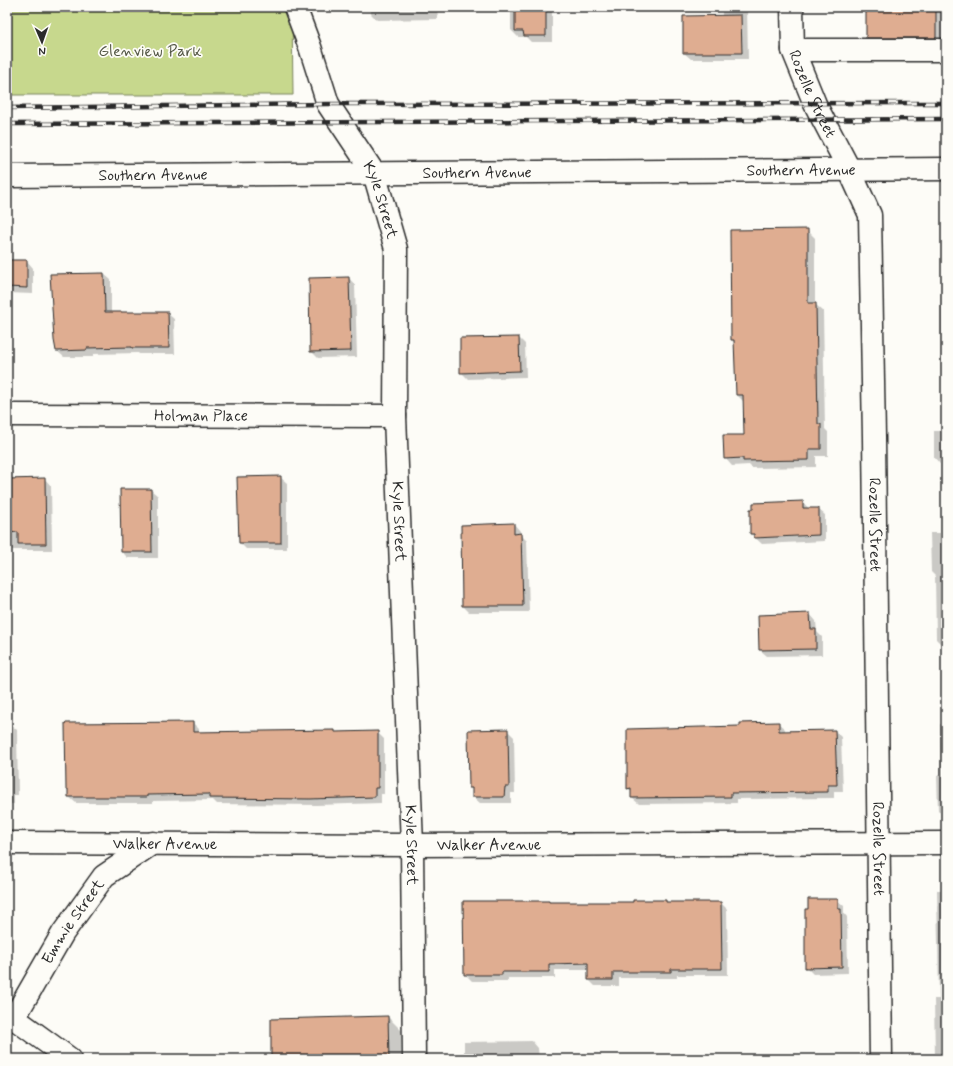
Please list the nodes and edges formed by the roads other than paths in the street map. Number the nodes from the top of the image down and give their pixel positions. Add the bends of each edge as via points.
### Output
1 (295, 7) edge
2 (792, 7) edge
3 (792, 50) junction
4 (946, 50) edge
5 (946, 168) edge
6 (849, 169) junction
7 (374, 173) junction
8 (7, 176) edge
9 (7, 415) edge
10 (395, 416) junction
11 (946, 842) edge
12 (7, 843) edge
13 (153, 843) junction
14 (878, 843) junction
15 (412, 845) junction
16 (11, 1016) edge
17 (70, 1059) edge
18 (414, 1059) edge
19 (881, 1059) edge

1 - 7 street, Kyle Street via 328,104
2 - 3 street, Rozelle Street
3 - 4 street
3 - 6 street, Rozelle Street via 815,104
5 - 6 street, Southern Avenue
6 - 7 street, Southern Avenue
6 - 14 street, Rozelle Street via 870,215
7 - 8 street, Southern Avenue
7 - 10 street, Kyle Street via 396,249
9 - 10 street, Holman Place
10 - 15 street, Kyle Street
11 - 14 street, Walker Avenue
12 - 13 street, Walker Avenue
13 - 15 street, Walker Avenue
13 - 16 street, Emmie Street via 104,876 63,933
14 - 15 street, Walker Avenue
14 - 19 street, Rozelle Street
15 - 18 street, Kyle Street
16 - 17 street

